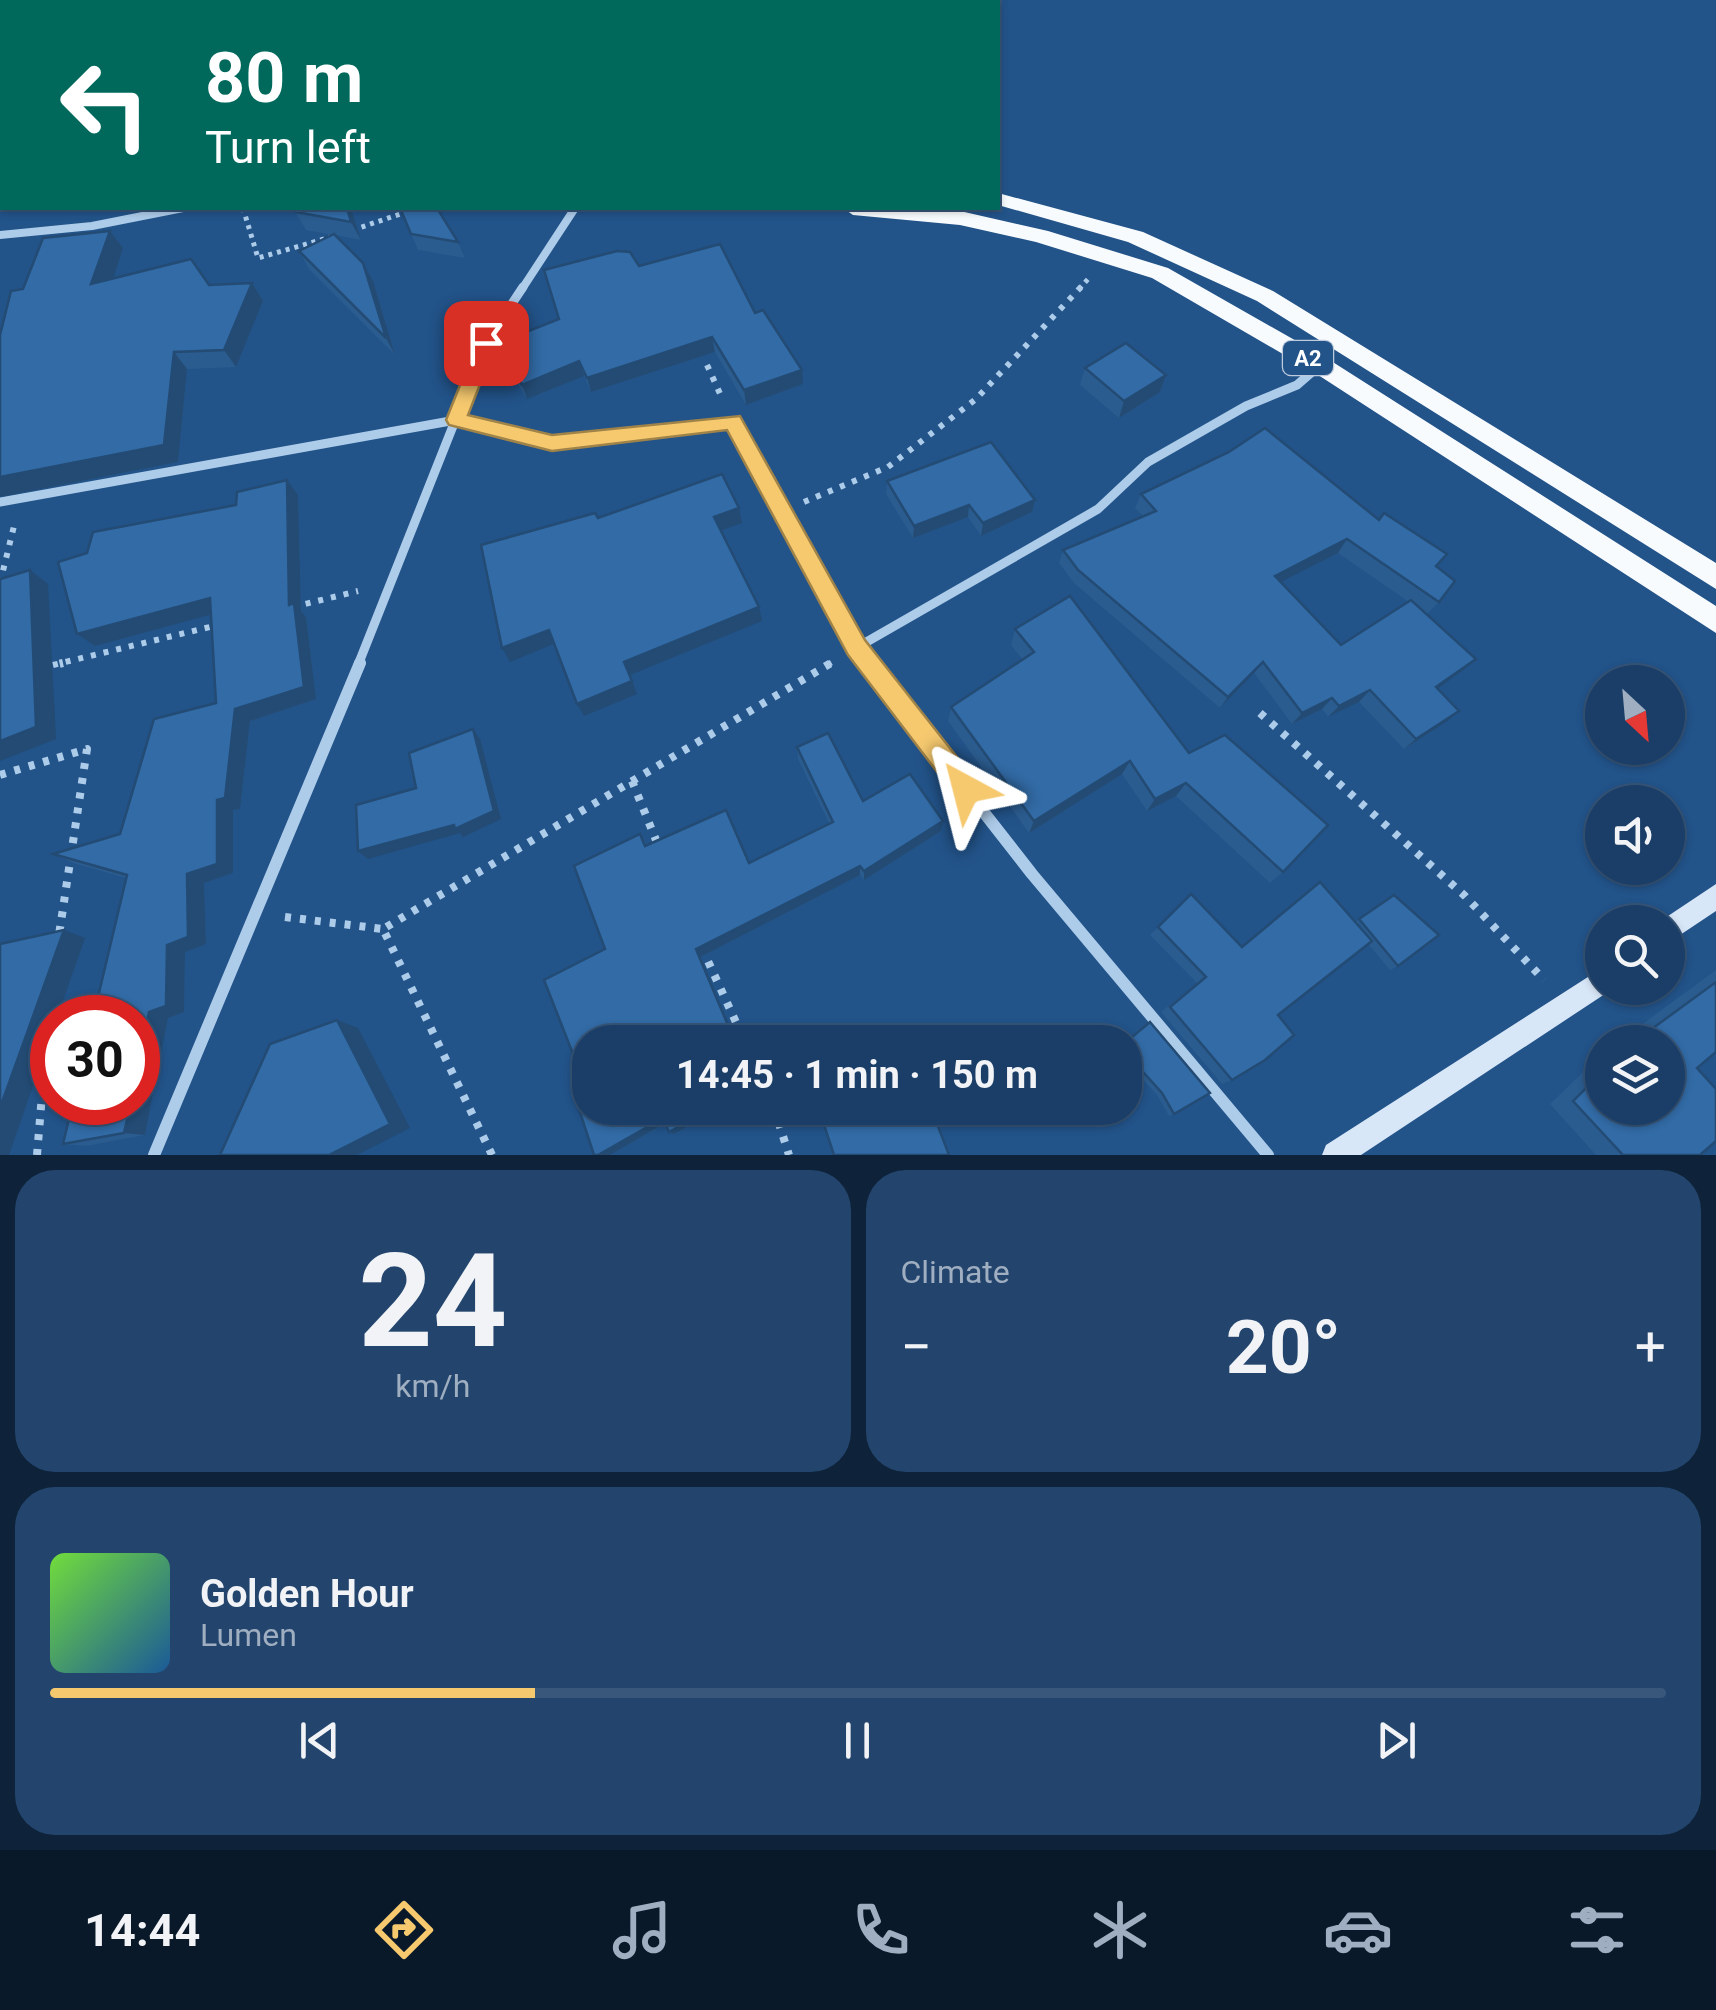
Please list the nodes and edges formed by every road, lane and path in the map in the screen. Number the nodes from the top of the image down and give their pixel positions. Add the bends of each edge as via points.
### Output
1 (1000, 199) edge
2 (175, 210) edge
3 (244, 210) edge
4 (412, 210) edge
5 (573, 210) edge
6 (874, 210) edge
7 (0, 235) edge
8 (1111, 256) junction
9 (1320, 366) junction
10 (456, 420) junction
11 (22, 498) junction
12 (0, 502) edge
13 (782, 512) junction
14 (1716, 577) edge
15 (392, 582) junction
16 (0, 583) edge
17 (280, 610) edge
18 (1716, 620) edge
19 (225, 623) edge
20 (856, 648) junction
21 (38, 669) edge
22 (1260, 713) dead end
23 (0, 775) edge
24 (632, 781) junction
25 (662, 854) edge
26 (1716, 896) edge
27 (255, 914) junction
28 (1685, 919) edge
29 (383, 929) junction
30 (58, 940) edge
31 (700, 944) edge
32 (1585, 994) edge
33 (1569, 1006) junction
34 (738, 1025) edge
35 (40, 1125) edge
36 (779, 1125) edge
37 (38, 1155) edge
38 (154, 1155) edge
39 (492, 1155) edge
40 (789, 1155) edge
41 (1268, 1155) edge
42 (1336, 1155) edge

1 - 14 highway, A2 via 1132,232 1194,257
2 - 7 street via 113,225
3 - 4 path via 258,258
5 - 10 street via 486,343
6 - 8 highway, A2 via 960,218
8 - 9 highway, A2 via 1160,273
8 - 13 path via 976,398 888,467
9 - 18 highway, A2
9 - 20 street via 1297,385 1148,462 1098,509
10 - 11 street
10 - 13 street via 552,443 732,422
10 - 15 street
11 - 12 street
11 - 16 path
13 - 20 street
15 - 17 path
15 - 27 street
19 - 21 path
20 - 24 path
20 - 41 street via 1032,874
22 - 33 path via 1465,896
23 - 30 path via 87,749
24 - 25 path
24 - 29 path
26 - 28 main road
27 - 29 path
27 - 38 street
29 - 39 path
31 - 34 path
32 - 33 main road
33 - 42 main road
35 - 37 path
36 - 40 path

